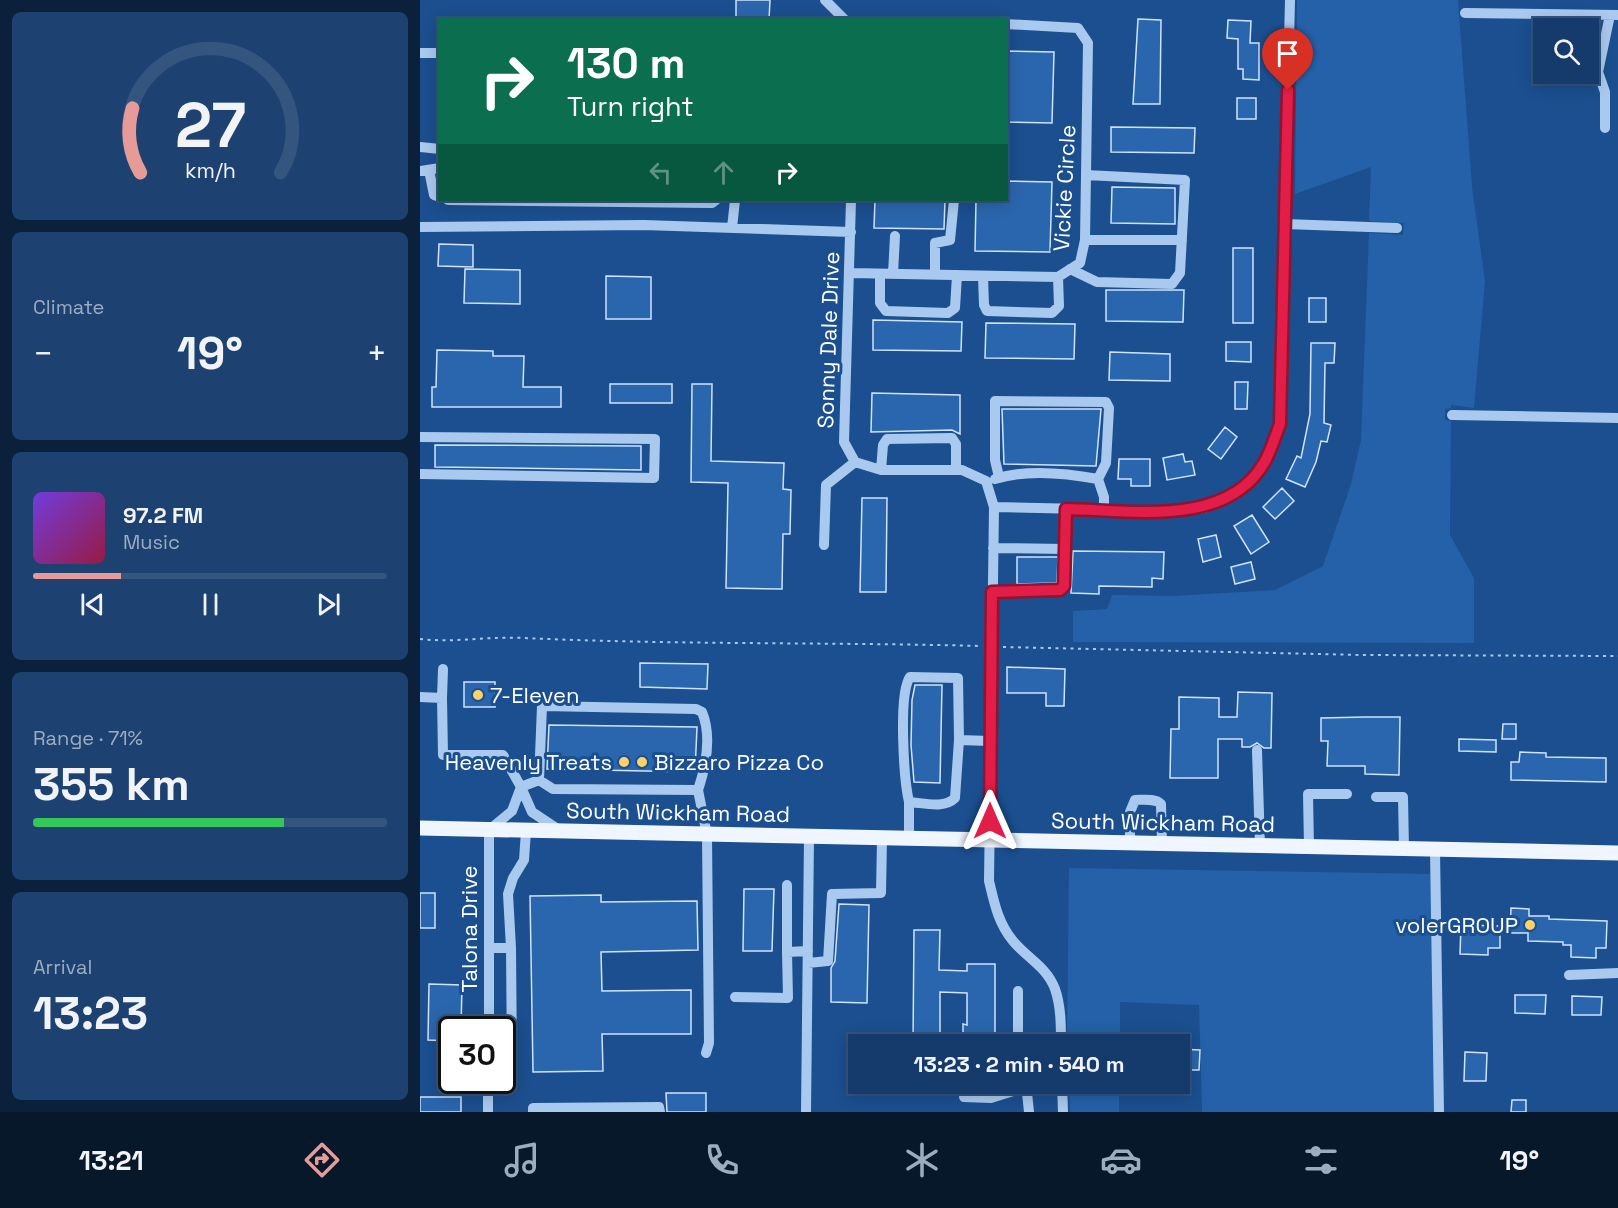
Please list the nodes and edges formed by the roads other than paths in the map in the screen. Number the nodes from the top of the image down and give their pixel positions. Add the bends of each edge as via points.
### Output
1 (825, 0) edge
2 (1290, 0) edge
3 (1465, 13) dead end
4 (1614, 15) edge
5 (843, 18) edge
6 (1008, 24) edge
7 (420, 53) edge
8 (438, 53) edge
9 (1605, 128) dead end
10 (420, 147) edge
11 (438, 148) edge
12 (429, 170) edge
13 (1086, 175) junction
14 (438, 195) edge
15 (580, 201) edge
16 (714, 201) edge
17 (735, 201) edge
18 (851, 201) edge
19 (954, 201) edge
20 (1285, 224) junction
21 (420, 227) edge
22 (732, 228) junction
23 (1397, 228) dead end
24 (851, 232) junction
25 (895, 236) dead end
26 (1085, 240) junction
27 (1182, 240) junction
28 (1070, 269) junction
29 (850, 273) junction
30 (880, 274) junction
31 (893, 274) junction
32 (935, 275) junction
33 (957, 275) junction
34 (983, 276) junction
35 (1058, 277) junction
36 (1452, 415) dead end
37 (1618, 418) edge
38 (420, 437) edge
39 (855, 462) junction
40 (881, 470) junction
41 (956, 470) junction
42 (420, 474) edge
43 (999, 477) junction
44 (1098, 479) junction
45 (986, 482) junction
46 (994, 507) junction
47 (1066, 509) junction
48 (1104, 510) junction
49 (824, 545) dead end
50 (993, 548) junction
51 (1065, 549) junction
52 (992, 592) junction
53 (442, 669) dead end
54 (420, 697) edge
55 (442, 698) junction
56 (959, 740) junction
57 (990, 741) junction
58 (1257, 750) dead end
59 (539, 780) junction
60 (521, 787) junction
61 (698, 790) junction
62 (1347, 794) dead end
63 (1376, 797) dead end
64 (909, 802) junction
65 (420, 828) edge
66 (489, 830) junction
67 (526, 831) junction
68 (563, 831) junction
69 (707, 835) junction
70 (809, 837) junction
71 (882, 839) junction
72 (909, 839) junction
73 (989, 841) junction
74 (1130, 844) junction
75 (1162, 844) junction
76 (1260, 846) junction
77 (1309, 847) junction
78 (1404, 849) junction
79 (1435, 849) junction
80 (1618, 853) edge
81 (787, 885) dead end
82 (489, 948) junction
83 (511, 948) junction
84 (808, 951) junction
85 (787, 952) junction
86 (808, 963) junction
87 (1618, 973) edge
88 (1569, 975) dead end
89 (1018, 991) dead end
90 (735, 997) dead end
91 (489, 1016) edge
92 (512, 1016) edge
93 (1018, 1034) edge
94 (1061, 1034) edge
95 (706, 1053) dead end
96 (488, 1094) edge
97 (1002, 1094) edge
98 (1028, 1094) edge
99 (1062, 1094) edge
100 (964, 1096) dead end
101 (488, 1112) edge
102 (533, 1112) edge
103 (660, 1112) edge
104 (806, 1112) edge
105 (1029, 1112) edge
106 (1063, 1112) edge
107 (1439, 1112) edge

1 - 5 street
2 - 20 street
3 - 4 street
4 - 9 street via 1598,72 1605,92
6 - 13 street, Vickie Circle via 1078,28 1088,43
7 - 8 street
10 - 11 street
12 - 14 street via 432,190
13 - 26 street, Vickie Circle
13 - 27 street via 1185,180
15 - 16 street
17 - 22 street
18 - 24 street, Sonny Dale Drive
19 - 32 street via 950,240 935,243
20 - 23 street
20 - 48 street via 1280,424 1264,464 1236,493 1204,508
21 - 22 street
22 - 24 street
24 - 29 street, Sonny Dale Drive
25 - 31 street
26 - 27 street
26 - 28 street, Vickie Circle via 1080,263
27 - 28 street via 1180,273 1172,284 1097,282
28 - 35 street, Vickie Circle
29 - 30 street, Vickie Circle
29 - 39 street, Sonny Dale Drive via 844,442
30 - 31 street, Vickie Circle
30 - 33 street via 880,303 886,311 948,313 955,308
31 - 32 street, Vickie Circle
32 - 33 street, Vickie Circle
33 - 34 street, Vickie Circle
34 - 35 street, Vickie Circle
34 - 35 street via 987,310 1052,313 1059,306
36 - 37 street
38 - 42 street via 655,439 654,478
39 - 40 street
39 - 49 street via 826,485
40 - 41 street
40 - 41 street via 882,445 887,439 952,438 956,444
41 - 45 street
43 - 44 street via 1076,475
43 - 44 street via 995,460 995,401 1106,402 1106,463
43 - 45 street
44 - 48 street
45 - 46 street
46 - 47 street
46 - 50 street
47 - 48 street
47 - 51 street
50 - 51 street
50 - 52 street
51 - 52 street via 1064,586 1060,590
52 - 57 street
53 - 55 street
54 - 55 street
55 - 60 street via 443,755 503,755
56 - 57 street
56 - 64 street via 956,798 942,804
56 - 64 street via 959,679 910,677 905,691 904,770
57 - 73 street
58 - 76 street
59 - 60 street
59 - 61 street via 553,789
59 - 61 street via 542,706 696,709 707,722 704,773
60 - 66 street via 512,811
60 - 68 street via 532,812
61 - 69 street
62 - 77 street via 1308,794
63 - 78 street via 1403,797
64 - 72 street
65 - 66 main road, South Wickham Road
66 - 67 main road, South Wickham Road
66 - 82 street, Talona Drive
67 - 68 main road, South Wickham Road
67 - 83 street via 524,860 508,894
68 - 69 main road, South Wickham Road
69 - 70 main road, South Wickham Road
69 - 95 street
70 - 71 main road, South Wickham Road
70 - 84 street
71 - 72 main road, South Wickham Road
71 - 86 street via 881,893 832,894 828,961
72 - 73 main road, South Wickham Road
73 - 74 main road, South Wickham Road
73 - 94 street via 989,881 998,916 1013,940 1044,969 1055,989
74 - 75 main road, South Wickham Road
74 - 75 street via 1132,803 1154,800 1163,810
75 - 76 main road, South Wickham Road
76 - 77 main road, South Wickham Road
77 - 78 main road, South Wickham Road
78 - 79 main road, South Wickham Road
79 - 80 main road, South Wickham Road
79 - 107 street
81 - 85 street
82 - 83 street
82 - 91 street, Talona Drive
83 - 92 street
84 - 85 street
84 - 86 street
85 - 90 street via 788,998
86 - 104 street
87 - 88 street
89 - 93 street
96 - 101 street
97 - 100 street via 991,1098
98 - 105 street
99 - 106 street
102 - 103 street via 533,1108 660,1107

